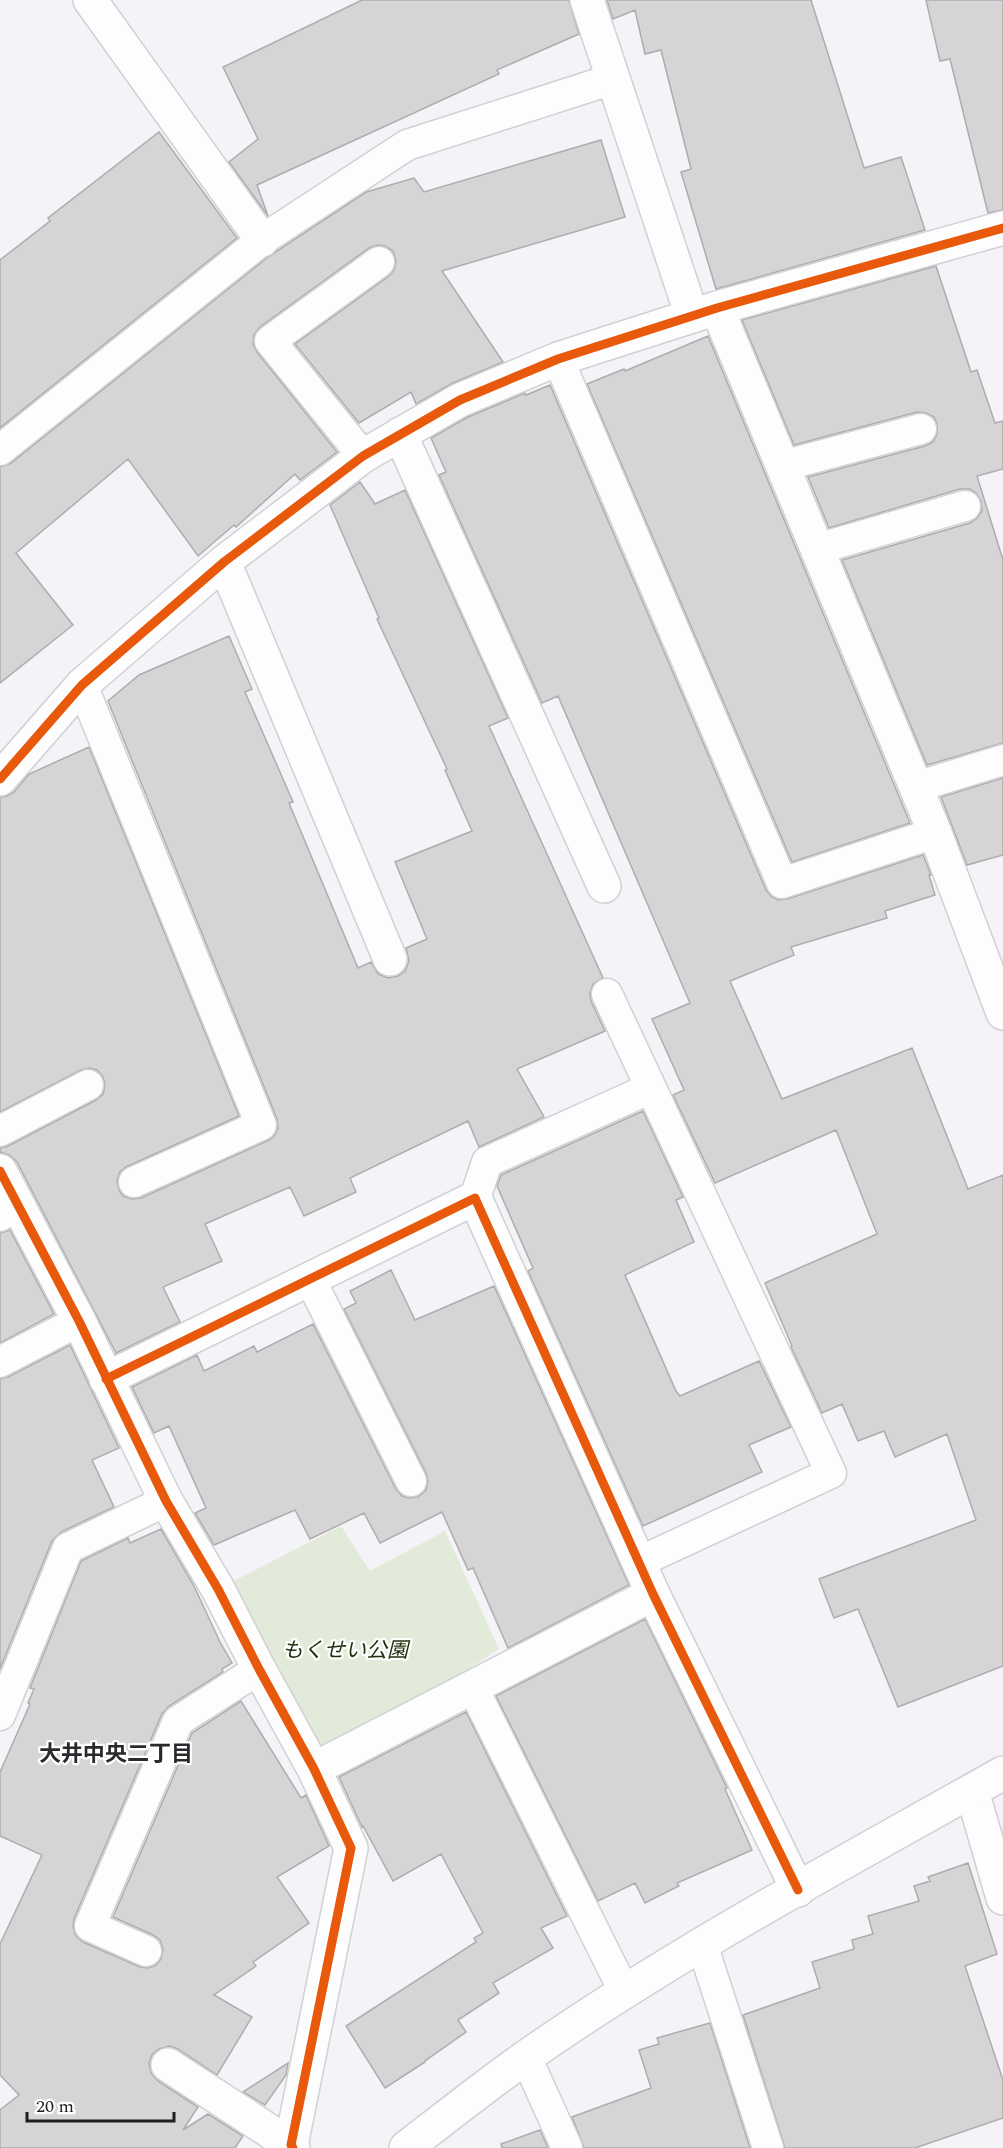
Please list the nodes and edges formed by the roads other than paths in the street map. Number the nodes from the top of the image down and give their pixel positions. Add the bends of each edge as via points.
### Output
1 (90, 0) edge
2 (587, 0) edge
3 (613, 79) junction
4 (1003, 228) edge
5 (262, 240) junction
6 (379, 262) dead end
7 (704, 312) junction
8 (558, 359) junction
9 (921, 429) dead end
10 (400, 434) junction
11 (0, 450) edge
12 (363, 456) junction
13 (782, 466) junction
14 (965, 506) dead end
15 (817, 549) junction
16 (224, 562) junction
17 (82, 685) junction
18 (1003, 760) edge
19 (0, 779) edge
20 (916, 787) junction
21 (935, 833) junction
22 (604, 886) dead end
23 (390, 959) dead end
24 (607, 994) dead end
25 (1003, 1013) edge
26 (88, 1085) dead end
27 (651, 1088) junction
28 (0, 1131) edge
29 (0, 1171) edge
30 (134, 1182) dead end
31 (475, 1197) junction
32 (9, 1211) edge
33 (310, 1278) junction
34 (79, 1321) junction
35 (0, 1362) edge
36 (106, 1379) junction
37 (411, 1480) dead end
38 (166, 1501) junction
39 (639, 1562) junction
40 (653, 1594) junction
41 (259, 1669) junction
42 (473, 1688) junction
43 (0, 1714) edge
44 (314, 1768) junction
45 (1003, 1773) edge
46 (972, 1791) junction
47 (798, 1890) junction
48 (1003, 1898) edge
49 (702, 1944) junction
50 (146, 1951) dead end
51 (625, 1993) junction
52 (526, 2057) junction
53 (168, 2066) dead end
54 (292, 2146) edge
55 (406, 2148) edge
56 (567, 2148) edge
57 (768, 2148) edge

1 - 5 street
2 - 3 street
3 - 5 lane via 407,146
3 - 7 street
4 - 7 street
5 - 11 lane
6 - 12 lane via 270,341
7 - 8 street
7 - 13 street
8 - 10 street via 460,400
8 - 21 lane via 782,883
9 - 13 lane
10 - 12 street
10 - 22 street
12 - 16 street
13 - 15 street
14 - 15 lane
15 - 20 street
16 - 17 street
16 - 23 street
17 - 19 street
17 - 30 lane via 261,1125
18 - 20 lane
20 - 21 street
21 - 25 street
24 - 27 lane
26 - 28 lane
27 - 31 lane via 487,1162
27 - 39 lane via 831,1473
29 - 32 street
31 - 33 street
31 - 39 street
32 - 34 street
33 - 36 street
33 - 37 lane
34 - 35 lane
34 - 36 street
36 - 38 street
38 - 41 street
38 - 43 lane via 69,1548
39 - 40 street
40 - 42 street
40 - 47 street
41 - 44 street
41 - 50 lane via 178,1721 90,1926
42 - 44 street
42 - 51 lane
44 - 54 street via 351,1848
45 - 46 street
46 - 47 street
46 - 48 street
47 - 49 street
49 - 51 street
49 - 57 lane
51 - 52 street
52 - 55 street
52 - 56 lane
53 - 54 street

